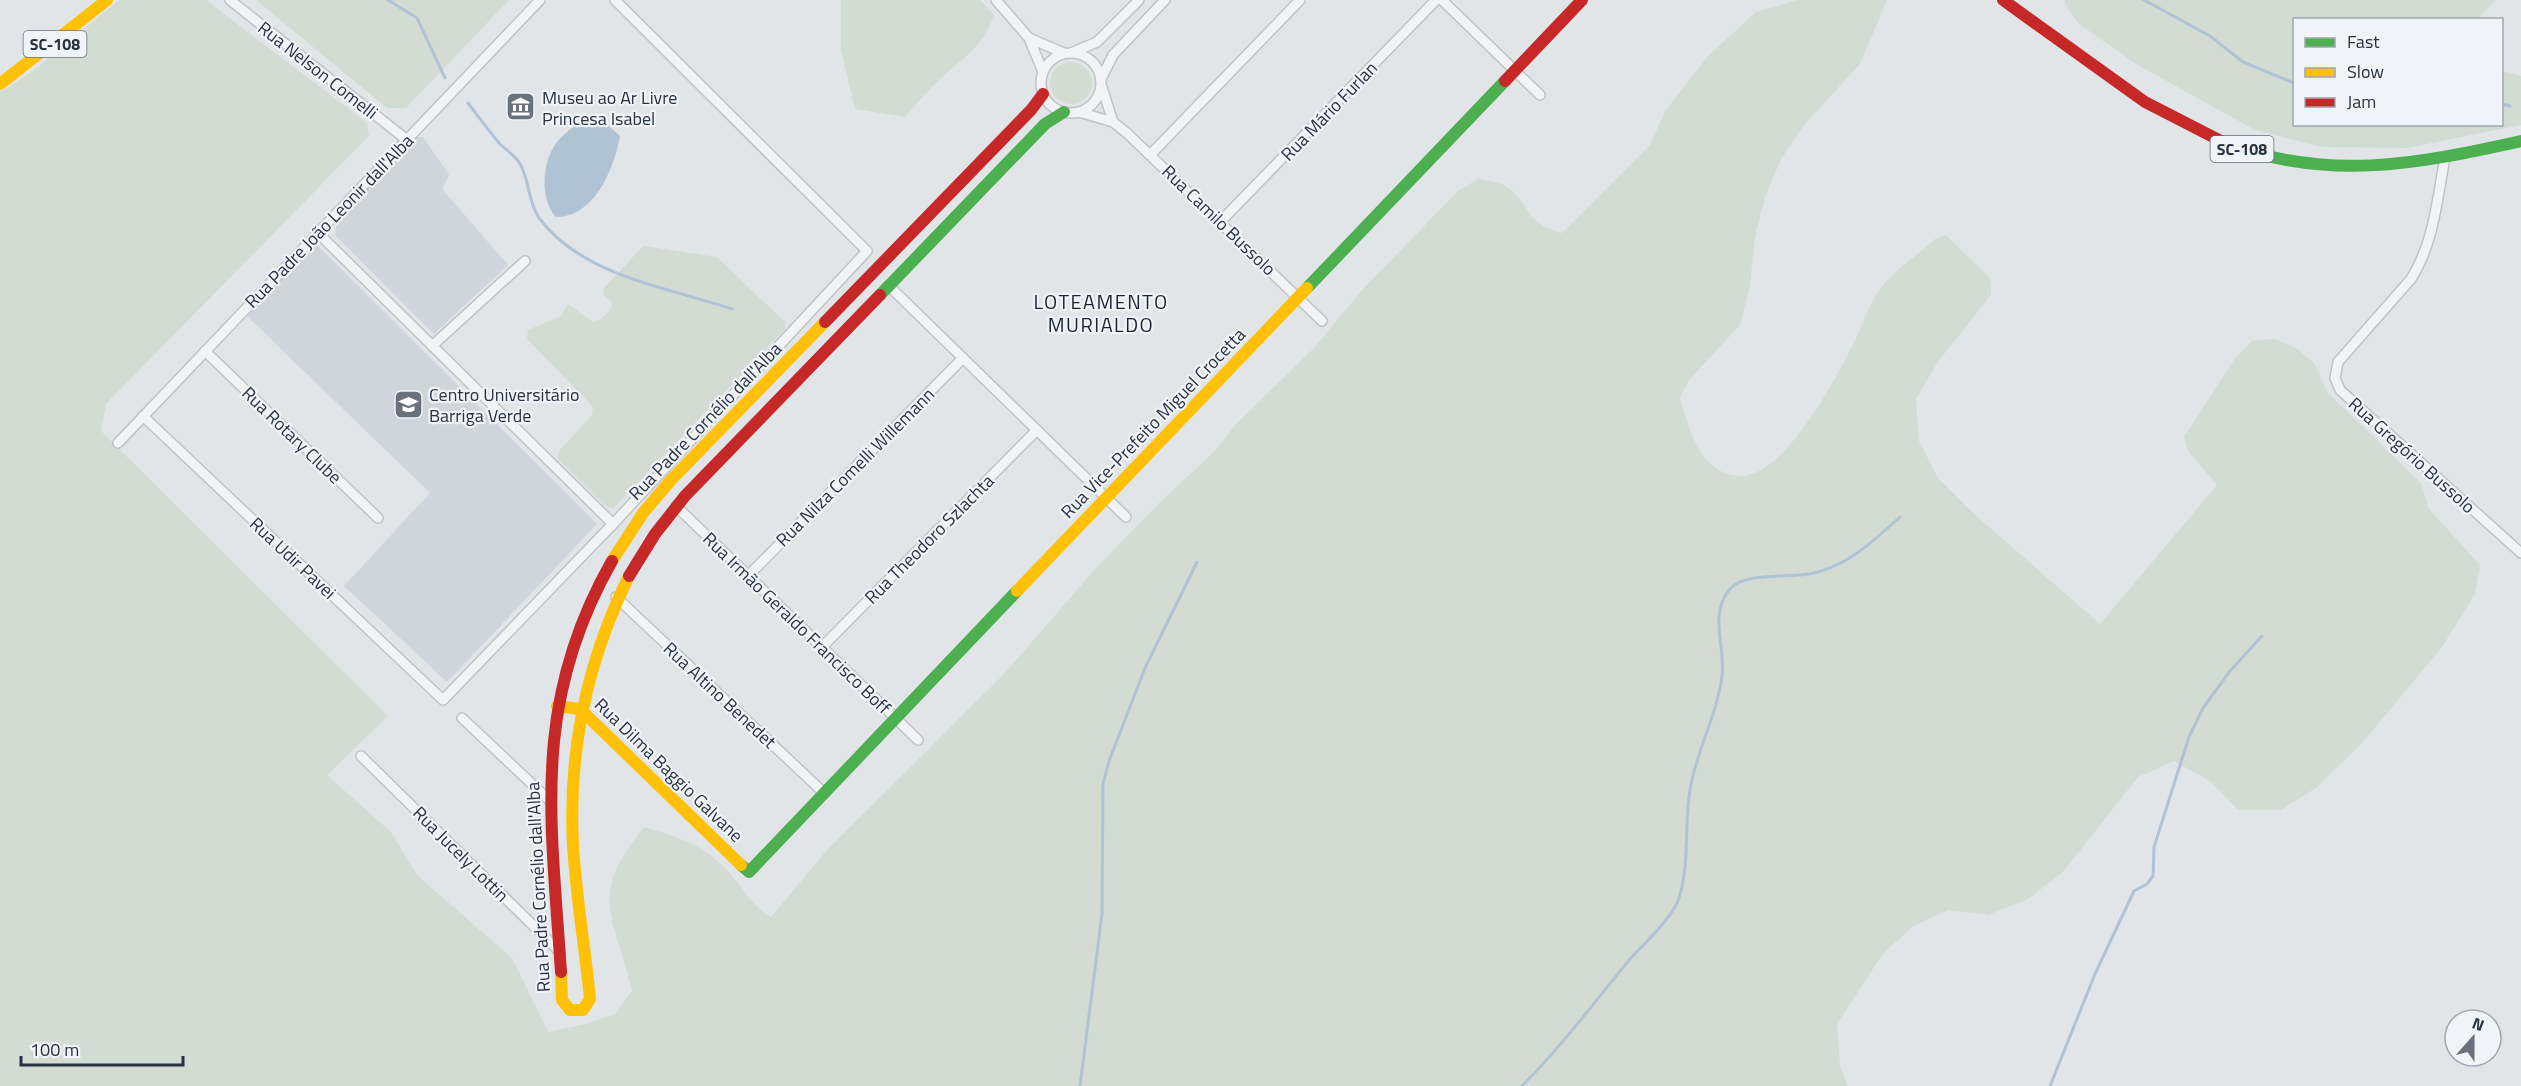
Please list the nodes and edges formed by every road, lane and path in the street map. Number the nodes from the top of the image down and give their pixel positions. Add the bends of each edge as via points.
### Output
1 (107, 0) edge
2 (230, 0) edge
3 (540, 0) edge
4 (615, 0) edge
5 (996, 0) edge
6 (1139, 0) edge
7 (1166, 0) edge
8 (1300, 0) edge
9 (1437, 0) edge
10 (1442, 0) edge
11 (1582, 0) edge
12 (2003, 0) edge
13 (1029, 38) junction
14 (1067, 53) junction
15 (1515, 70) junction
16 (1043, 72) junction
17 (1101, 83) junction
18 (0, 84) edge
19 (1043, 94) junction
20 (1540, 95) dead end
21 (1064, 112) junction
22 (1079, 112) junction
23 (1113, 122) junction
24 (407, 140) junction
25 (2521, 141) edge
26 (1151, 154) junction
27 (2445, 158) junction
28 (1221, 221) junction
29 (318, 233) junction
30 (525, 261) dead end
31 (889, 286) junction
32 (1298, 297) junction
33 (1322, 321) dead end
34 (432, 346) junction
35 (205, 351) junction
36 (963, 358) junction
37 (144, 416) junction
38 (1036, 430) junction
39 (118, 443) dead end
40 (1106, 498) junction
41 (676, 506) junction
42 (1126, 517) dead end
43 (378, 518) dead end
44 (613, 524) junction
45 (2521, 553) edge
46 (748, 576) junction
47 (616, 597) junction
48 (822, 648) junction
49 (557, 706) junction
50 (580, 709) junction
51 (462, 718) dead end
52 (896, 718) junction
53 (918, 740) dead end
54 (361, 756) dead end
55 (824, 794) junction
56 (550, 801) junction
57 (750, 872) joint
58 (560, 952) junction

1 - 18 street, SC-108
2 - 24 street, Rua Nelson Comelli
3 - 24 street, Rua Padre João Leonir dall'Alba
4 - 44 street via 867,251
5 - 13 street
6 - 14 street via 1097,42
7 - 17 street via 1113,55
8 - 26 street
9 - 28 street, Rua Mário Furlan
10 - 15 street
11 - 15 street, Rua Vice-Prefeito Miguel Crocetta
12 - 27 street, SC-108 via 2145,101 2238,148 2327,164 2388,165
13 - 14 street
13 - 16 street
14 - 16 street via 1051,60
14 - 17 street via 1091,60
15 - 20 street
15 - 32 street, Rua Vice-Prefeito Miguel Crocetta
16 - 19 street
17 - 22 street via 1092,105
17 - 23 street
19 - 21 street
19 - 49 street, Rua Padre Cornélio dall'Alba via 640,516 589,601 571,649
21 - 22 street
21 - 31 street, Rua Padre Cornélio dall'Alba via 1045,124
22 - 23 street, Rua Camilo Bussolo
23 - 26 street, Rua Camilo Bussolo
24 - 29 street, Rua Padre João Leonir dall'Alba
25 - 27 street, SC-108
26 - 28 street, Rua Camilo Bussolo
27 - 45 street, Rua Gregório Bussolo via 2421,264 2338,362 2335,378 2340,390
28 - 32 street, Rua Camilo Bussolo
29 - 34 street
29 - 35 street, Rua Padre João Leonir dall'Alba
30 - 34 street
31 - 36 street
31 - 41 street, Rua Padre Cornélio dall'Alba
32 - 33 street, Rua Camilo Bussolo
32 - 40 street, Rua Vice-Prefeito Miguel Crocetta
34 - 44 street
35 - 37 street, Rua Padre João Leonir dall'Alba
35 - 43 street, Rua Rotary Clube
36 - 38 street
36 - 46 street, Rua Nilza Comelli Willemann
37 - 39 street, Rua Padre João Leonir dall'Alba
37 - 44 street, Rua Udir Pavei via 443,700
38 - 40 street
38 - 48 street, Rua Theodoro Szlachta
40 - 42 street
40 - 52 street, Rua Vice-Prefeito Miguel Crocetta
41 - 46 street, Rua Irmão Geraldo Francisco Boff
41 - 47 street, Rua Padre Cornélio dall'Alba via 644,548
46 - 48 street, Rua Irmão Geraldo Francisco Boff
47 - 50 street, Rua Padre Cornélio dall'Alba via 593,655
47 - 55 street, Rua Altino Benedet
48 - 52 street, Rua Irmão Geraldo Francisco Boff
49 - 50 street, Rua Dilma Baggio Galvane
49 - 56 street, Rua Padre Cornélio dall'Alba
50 - 57 street, Rua Dilma Baggio Galvane
50 - 58 street, Rua Padre Cornélio dall'Alba via 573,757 572,816 590,999 579,1011 566,1008 562,1000
51 - 56 street
52 - 53 street, Rua Irmão Geraldo Francisco Boff
52 - 55 street, Rua Vice-Prefeito Miguel Crocetta
54 - 58 street, Rua Jucely Lottin
55 - 57 street, Rua Vice-Prefeito Miguel Crocetta
56 - 58 street, Rua Padre Cornélio dall'Alba

